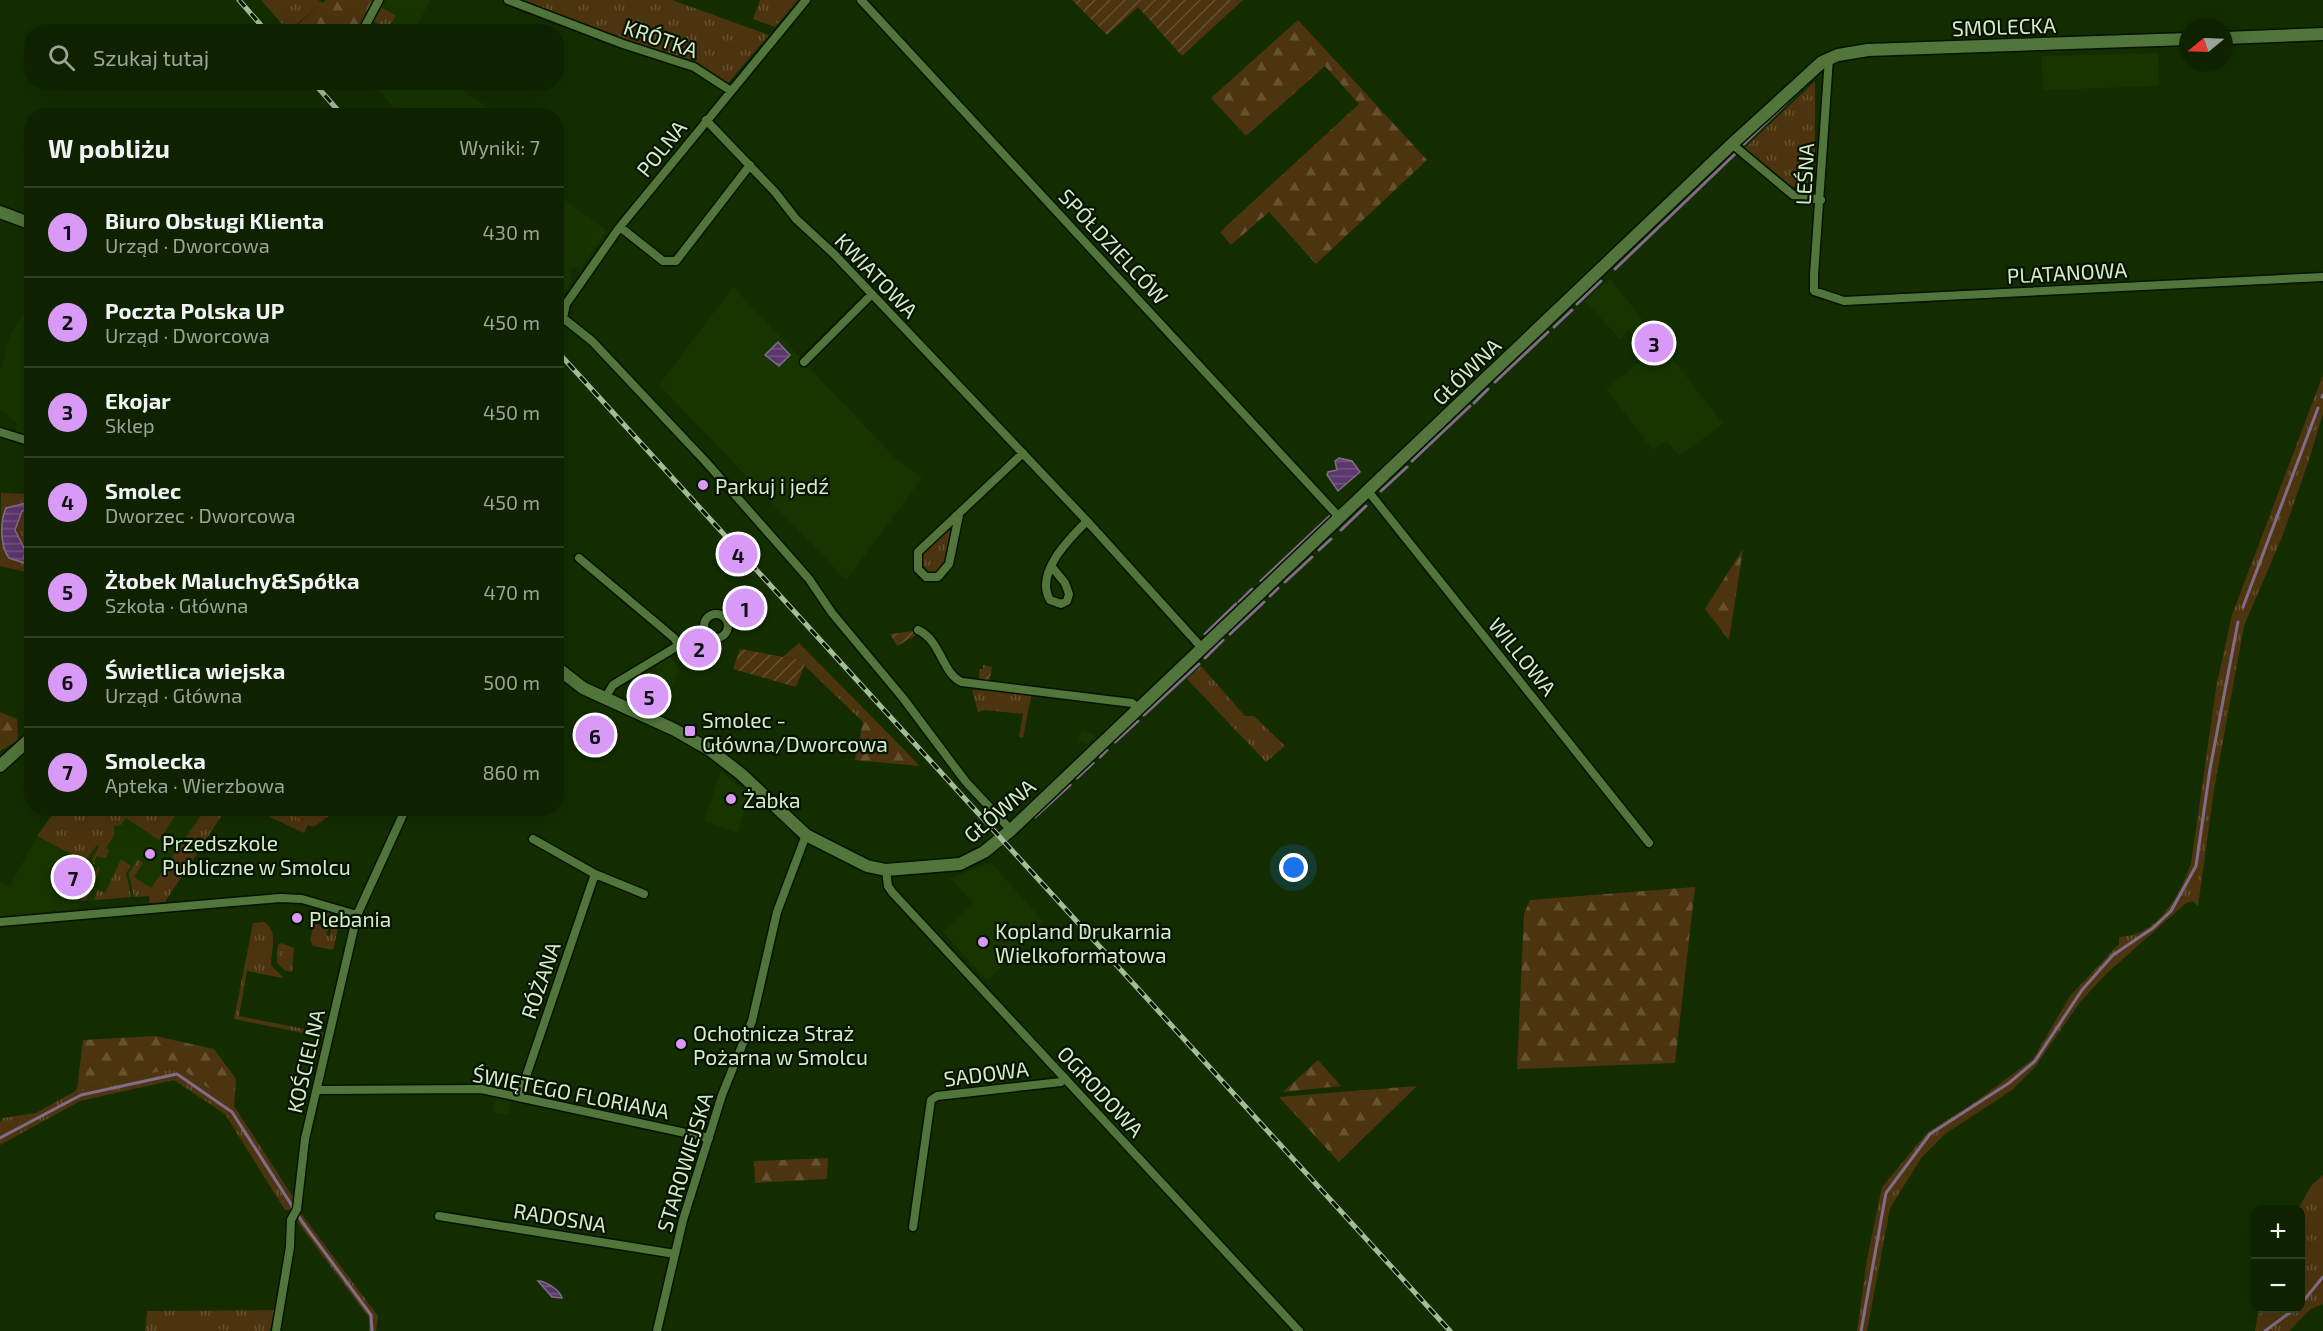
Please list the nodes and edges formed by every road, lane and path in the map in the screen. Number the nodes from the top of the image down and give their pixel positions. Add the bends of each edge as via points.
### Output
1 (380, 0) edge
2 (508, 0) edge
3 (806, 0) edge
4 (861, 0) edge
5 (366, 24) edge
6 (2323, 34) edge
7 (2233, 38) edge
8 (2179, 39) edge
9 (1826, 60) junction
10 (731, 91) junction
11 (706, 120) junction
12 (1732, 144) junction
13 (750, 165) junction
14 (1821, 200) junction
15 (0, 212) edge
16 (24, 221) edge
17 (620, 227) junction
18 (2323, 278) edge
19 (1814, 291) joint
20 (872, 294) junction
21 (564, 313) edge
22 (564, 319) edge
23 (804, 362) dead end
24 (0, 432) edge
25 (24, 440) edge
26 (1023, 453) junction
27 (1368, 491) junction
28 (959, 515) junction
29 (1340, 518) junction
30 (1087, 521) junction
31 (579, 558) dead end
32 (1052, 567) dead end
33 (704, 630) dead end
34 (918, 630) dead end
35 (678, 645) junction
36 (1202, 648) junction
37 (564, 674) edge
38 (605, 698) junction
39 (1139, 709) junction
40 (24, 744) edge
41 (0, 765) edge
42 (402, 816) edge
43 (1011, 830) junction
44 (806, 835) junction
45 (533, 839) dead end
46 (1649, 843) dead end
47 (886, 870) junction
48 (595, 874) junction
49 (644, 894) dead end
50 (357, 915) junction
51 (0, 922) edge
52 (1065, 1078) junction
53 (316, 1090) junction
54 (519, 1097) junction
55 (709, 1138) junction
56 (438, 1216) dead end
57 (913, 1227) dead end
58 (675, 1254) junction
59 (276, 1331) edge
60 (657, 1331) edge
61 (1299, 1331) edge

1 - 5 street
2 - 10 street, KRÓTKA via 694,68
3 - 10 street, POLNA
4 - 29 street, SPÓŁDZIELCÓW
6 - 7 street
8 - 9 street, SMOLECKA via 1868,50
9 - 12 street, GŁÓWNA
9 - 14 street, LEŚNA
10 - 11 street, POLNA
11 - 13 street, KWIATOWA
11 - 17 street, POLNA
12 - 14 street via 1793,195
12 - 27 street, GŁÓWNA
13 - 17 street via 672,263 663,261
13 - 20 street, KWIATOWA via 796,219
14 - 19 street, LEŚNA
15 - 16 street
17 - 21 street, POLNA via 566,304
18 - 19 street, PLATANOWA via 1845,301
20 - 23 street
20 - 26 street, KWIATOWA
22 - 43 street via 592,341 698,453 809,579 960,774
24 - 25 street
26 - 28 street
26 - 30 street, KWIATOWA
27 - 29 street, GŁÓWNA
27 - 46 street, WILLOWA
28 - 28 street via 918,552 918,569 926,577 938,577 946,570
29 - 36 street, GŁÓWNA
30 - 32 street via 1061,546
30 - 36 street, KWIATOWA
31 - 35 street
33 - 35 street
34 - 39 street via 931,639 953,677 962,682 1132,703
35 - 38 street via 613,685
36 - 39 street, GŁÓWNA
37 - 38 street, GŁÓWNA
38 - 44 street, GŁÓWNA via 675,730 720,757
39 - 43 street, GŁÓWNA
40 - 41 street
42 - 50 street, KOŚCIELNA
43 - 47 street, GŁÓWNA via 984,852 960,864
44 - 47 street, GŁÓWNA via 867,866
44 - 55 street, STAROWIEJSKA via 777,912 752,1021
45 - 48 street
47 - 52 street, OGRODOWA via 892,892
48 - 49 street
48 - 54 street, RÓŻANA
50 - 51 street via 302,899 280,898
50 - 53 street, KOŚCIELNA
52 - 57 street, SADOWA via 1061,1082 937,1096 931,1100
52 - 61 street, OGRODOWA
53 - 54 street, ŚWIĘTEGO FLORIANA via 452,1088
53 - 59 street, KOŚCIELNA
54 - 55 street, ŚWIĘTEGO FLORIANA
55 - 58 street, STAROWIEJSKA
56 - 58 street, RADOSNA
58 - 60 street, STAROWIEJSKA

